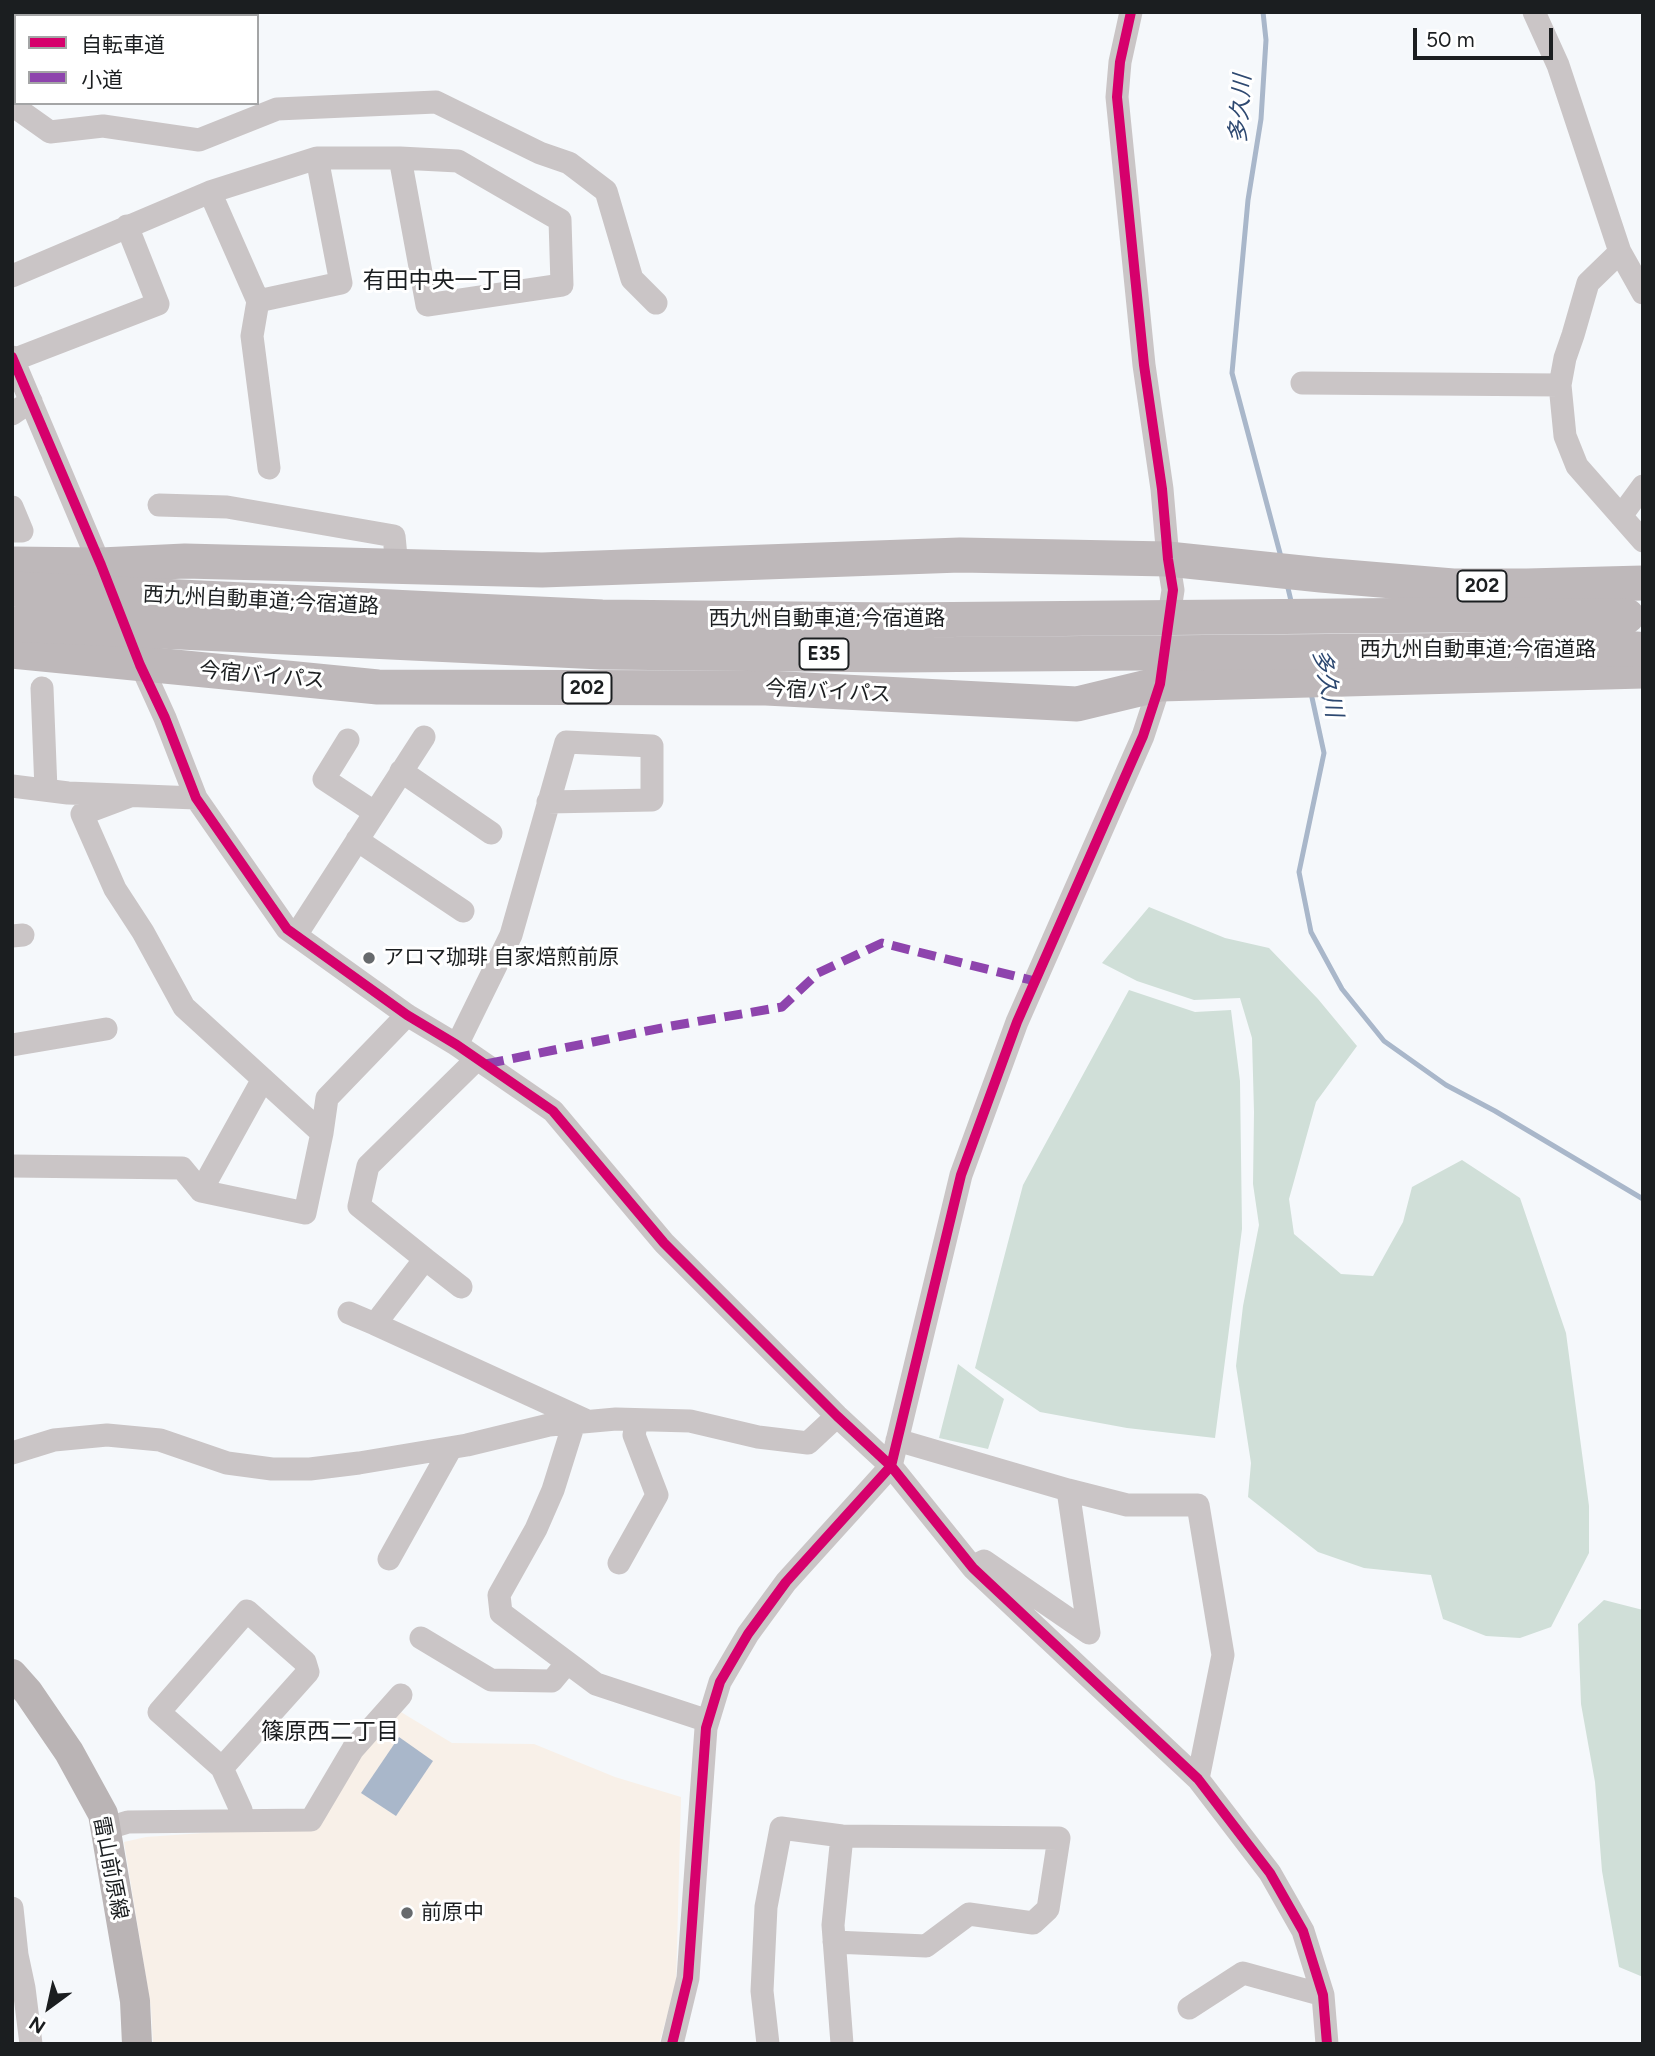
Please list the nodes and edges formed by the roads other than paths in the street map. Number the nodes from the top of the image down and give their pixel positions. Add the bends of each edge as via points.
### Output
1 (1131, 12) edge
2 (1534, 12) edge
3 (12, 105) edge
4 (317, 158) junction
5 (400, 158) junction
6 (210, 192) junction
7 (127, 226) junction
8 (1620, 252) junction
9 (12, 276) edge
10 (1643, 293) edge
11 (258, 301) junction
12 (656, 303) dead end
13 (13, 358) edge
14 (1302, 383) dead end
15 (1560, 385) junction
16 (22, 408) edge
17 (269, 467) dead end
18 (1643, 486) edge
19 (159, 505) dead end
20 (12, 507) edge
21 (1621, 516) junction
22 (12, 531) edge
23 (1643, 541) edge
24 (1168, 559) junction
25 (12, 564) edge
26 (101, 565) junction
27 (397, 567) junction
28 (1643, 583) edge
29 (12, 589) edge
30 (1171, 603) dead end
31 (1635, 615) edge
32 (12, 624) edge
33 (12, 651) edge
34 (1641, 656) edge
35 (140, 665) junction
36 (1160, 684) junction
37 (42, 688) dead end
38 (424, 737) dead end
39 (348, 740) dead end
40 (401, 771) junction
41 (12, 786) edge
42 (46, 790) junction
43 (130, 796) junction
44 (196, 798) junction
45 (548, 802) junction
46 (374, 812) junction
47 (491, 833) dead end
48 (357, 840) junction
49 (463, 911) dead end
50 (296, 935) junction
51 (407, 1015) junction
52 (106, 1029) dead end
53 (12, 1045) edge
54 (457, 1045) junction
55 (477, 1059) junction
56 (262, 1079) junction
57 (322, 1133) junction
58 (12, 1166) edge
59 (201, 1191) junction
60 (425, 1259) junction
61 (461, 1287) dead end
62 (349, 1313) dead end
63 (375, 1324) junction
64 (837, 1416) junction
65 (637, 1420) junction
66 (581, 1422) junction
67 (897, 1440) junction
68 (459, 1446) junction
69 (12, 1452) edge
70 (891, 1466) junction
71 (1068, 1490) junction
72 (400, 1555) dead end
73 (619, 1563) dead end
74 (973, 1568) junction
75 (421, 1638) dead end
76 (567, 1663) junction
77 (12, 1674) edge
78 (401, 1695) dead end
79 (708, 1721) junction
80 (222, 1768) junction
81 (1198, 1779) junction
82 (240, 1821) junction
83 (105, 1829) junction
84 (842, 1836) junction
85 (12, 1908) edge
86 (834, 1942) junction
87 (1323, 1995) junction
88 (1189, 2008) dead end
89 (31, 2044) edge
90 (137, 2044) edge
91 (672, 2044) edge
92 (768, 2044) edge
93 (842, 2044) edge
94 (1326, 2044) edge

1 - 24 street via 1117,97
2 - 8 street via 1558,65
3 - 12 street via 50,132 103,126 199,140 277,109 436,103 569,163 606,191 632,279
4 - 5 street
4 - 6 street
4 - 11 street via 341,283
5 - 5 street via 458,160 560,220 562,285 427,305
6 - 7 street
6 - 11 street
7 - 9 street
7 - 13 street via 158,304
8 - 10 street
8 - 15 street via 1588,283
11 - 17 street via 252,336
13 - 16 street
14 - 15 street
15 - 21 street via 1565,436 1577,466
16 - 26 street
18 - 21 street
19 - 27 street via 227,507 394,536
20 - 22 street via 22,531
21 - 23 street
24 - 27 highway, 202 via 960,555 542,570
24 - 28 highway, 202 via 1453,586
24 - 30 street
25 - 26 highway, 202
26 - 27 highway, 202 via 185,561
26 - 35 street
29 - 31 highway, 西九州自動車道;今宿道路 / E35, bridge via 602,617 897,620
32 - 34 highway, 西九州自動車道;今宿道路 / E35, bridge via 601,652
33 - 35 highway, 今宿バイパス / 202
34 - 36 highway, 今宿バイパス / 202 via 1355,679
35 - 36 highway, 今宿バイパス / 202 via 377,687 766,688 1077,704
35 - 44 street
36 - 67 street via 1143,736 1017,1022 961,1175
37 - 42 street
38 - 40 street
39 - 46 street via 324,779
40 - 46 street
40 - 47 street
41 - 42 street
42 - 43 street
43 - 44 street
43 - 56 street via 82,814 115,889 184,1007
44 - 50 street via 287,929
45 - 45 street via 566,742 652,746 652,800
45 - 54 street via 511,935
46 - 48 street
48 - 49 street
48 - 50 street
50 - 51 street
51 - 54 street
51 - 57 street via 327,1098
52 - 53 street
54 - 55 street
55 - 60 street via 368,1166 359,1206
55 - 64 street via 553,1111 664,1243
56 - 57 street
56 - 59 street
57 - 59 street via 304,1213
58 - 59 street via 182,1168
60 - 61 street
60 - 63 street
62 - 63 street
63 - 66 street
64 - 65 street via 808,1443 690,1421
64 - 70 street
65 - 66 street
65 - 73 street via 634,1435 657,1495
66 - 68 street via 550,1424
66 - 76 street via 536,1529 499,1595 501,1613
67 - 70 street
67 - 71 street
68 - 69 street via 310,1469 227,1462 160,1440 107,1435 54,1440
68 - 72 street
70 - 74 street
70 - 79 street via 786,1582 748,1634 720,1682
71 - 74 street via 1089,1633 984,1561
71 - 81 street via 1127,1505 1198,1505 1223,1655
74 - 81 street
75 - 76 street via 491,1681 552,1681
76 - 79 street via 596,1684
77 - 83 main road, 雷山前原線 via 69,1752 103,1814
78 - 82 street via 353,1749 311,1820
79 - 91 street via 688,1978
80 - 80 street via 159,1712 247,1611 305,1662 308,1672
80 - 82 street via 241,1810
81 - 87 street via 1270,1873 1303,1931
82 - 83 street via 128,1822
83 - 90 main road, 雷山前原線 via 135,2001
84 - 86 street
84 - 86 street via 1059,1838 1048,1909 1033,1923 969,1914 926,1946
84 - 92 street via 781,1828 766,1907 762,1991
85 - 89 street
86 - 93 street
87 - 88 street via 1243,1973
87 - 94 street

